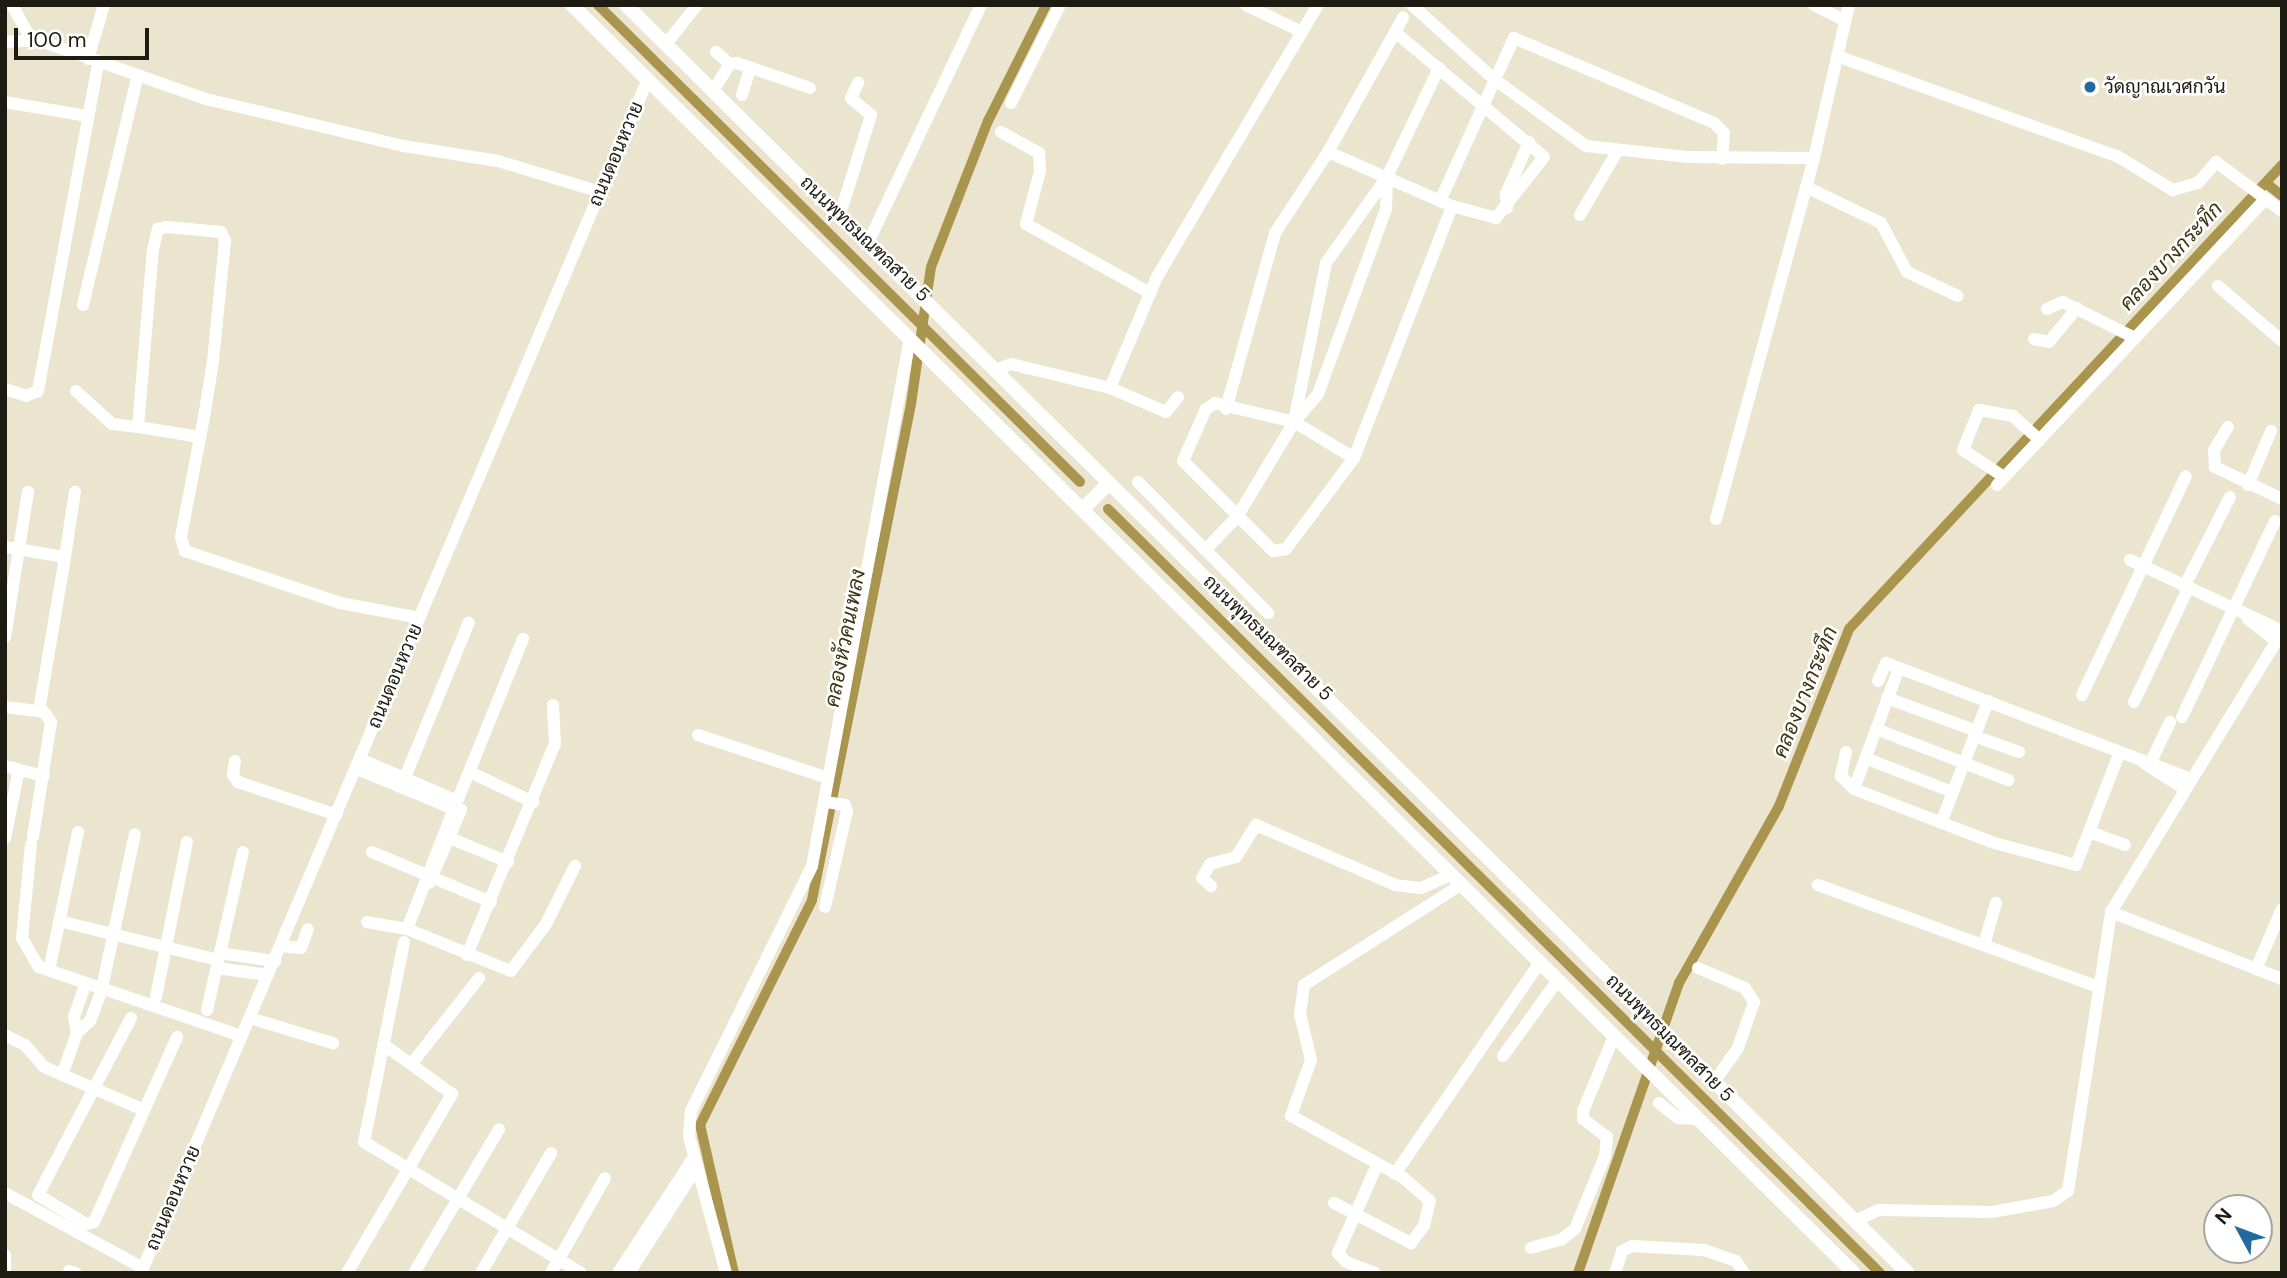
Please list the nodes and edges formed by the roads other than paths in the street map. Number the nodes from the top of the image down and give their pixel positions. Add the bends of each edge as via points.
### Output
1 (12, 5) edge
2 (104, 5) edge
3 (572, 5) edge
4 (626, 5) edge
5 (697, 5) edge
6 (981, 5) edge
7 (1060, 5) edge
8 (1247, 5) edge
9 (1318, 5) edge
10 (1412, 5) edge
11 (1814, 5) edge
12 (1849, 5) edge
13 (1403, 18) dead end
14 (1845, 21) junction
15 (1302, 32) junction
16 (1395, 32) junction
17 (32, 41) junction
18 (5, 42) edge
19 (666, 44) junction
20 (716, 52) dead end
21 (1837, 56) junction
22 (93, 61) junction
23 (730, 64) junction
24 (750, 68) junction
25 (1439, 68) junction
26 (137, 78) junction
27 (648, 79) junction
28 (1494, 79) junction
29 (858, 83) dead end
30 (810, 88) dead end
31 (713, 91) junction
32 (742, 95) dead end
33 (5, 103) edge
34 (1011, 103) dead end
35 (1483, 106) junction
36 (86, 117) junction
37 (1001, 132) dead end
38 (1529, 142) junction
39 (1328, 152) junction
40 (1617, 152) junction
41 (1814, 158) junction
42 (1721, 159) junction
43 (1387, 177) junction
44 (1807, 187) junction
45 (600, 192) junction
46 (2259, 195) junction
47 (1446, 204) junction
48 (1507, 208) junction
49 (2282, 211) edge
50 (840, 215) junction
51 (1580, 215) dead end
52 (868, 243) junction
53 (2218, 286) dead end
54 (1150, 293) junction
55 (1958, 296) dead end
56 (83, 305) dead end
57 (2077, 308) junction
58 (2047, 309) dead end
59 (2127, 334) junction
60 (910, 338) junction
61 (2034, 339) dead end
62 (2282, 341) edge
63 (998, 369) junction
64 (1110, 388) junction
65 (5, 389) edge
66 (76, 391) dead end
67 (1178, 397) dead end
68 (1226, 410) junction
69 (1294, 422) junction
70 (138, 427) junction
71 (2228, 427) dead end
72 (2271, 431) dead end
73 (200, 437) junction
74 (2039, 439) junction
75 (1354, 458) junction
76 (2186, 476) dead end
77 (1138, 482) dead end
78 (1109, 483) junction
79 (2248, 485) junction
80 (28, 492) dead end
81 (75, 492) dead end
82 (2230, 497) dead end
83 (2282, 499) edge
84 (1084, 508) junction
85 (1237, 514) junction
86 (1172, 516) junction
87 (1716, 519) dead end
88 (2275, 521) dead end
89 (1157, 530) junction
90 (12, 548) edge
91 (1203, 548) junction
92 (65, 557) junction
93 (2130, 560) dead end
94 (2143, 567) junction
95 (2186, 588) junction
96 (2231, 610) junction
97 (1268, 613) dead end
98 (420, 618) junction
99 (469, 622) dead end
100 (2280, 634) edge
101 (5, 636) edge
102 (523, 639) dead end
103 (1899, 668) junction
104 (1878, 681) dead end
105 (2082, 695) dead end
106 (1887, 698) junction
107 (1988, 701) junction
108 (2134, 702) dead end
109 (553, 705) dead end
110 (5, 707) edge
111 (39, 711) junction
112 (1875, 729) junction
113 (1975, 734) junction
114 (698, 736) dead end
115 (1846, 752) dead end
116 (2019, 752) dead end
117 (2119, 754) junction
118 (1865, 758) junction
119 (235, 761) dead end
120 (358, 764) junction
121 (1964, 765) junction
122 (2148, 765) junction
123 (5, 766) edge
124 (19, 769) junction
125 (470, 772) junction
126 (44, 776) junction
127 (828, 778) junction
128 (2008, 780) dead end
129 (403, 783) junction
130 (2186, 783) junction
131 (1854, 789) junction
132 (1952, 792) junction
133 (533, 803) junction
134 (832, 803) junction
135 (455, 805) junction
136 (337, 815) junction
137 (1941, 822) junction
138 (78, 832) dead end
139 (2092, 833) junction
140 (135, 834) dead end
141 (5, 838) edge
142 (447, 838) junction
143 (187, 842) dead end
144 (2125, 845) dead end
145 (243, 852) dead end
146 (372, 852) dead end
147 (508, 862) junction
148 (575, 866) dead end
149 (430, 876) junction
150 (1457, 879) junction
151 (1818, 885) dead end
152 (1211, 886) dead end
153 (491, 902) junction
154 (1996, 903) dead end
155 (825, 907) dead end
156 (2282, 909) edge
157 (2111, 912) junction
158 (59, 921) junction
159 (367, 922) dead end
160 (309, 929) dead end
161 (113, 935) junction
162 (406, 935) junction
163 (1984, 945) junction
164 (281, 946) junction
165 (166, 948) junction
166 (467, 955) junction
167 (218, 960) junction
168 (275, 961) junction
169 (1541, 962) junction
170 (50, 965) dead end
171 (1698, 968) dead end
172 (2256, 969) junction
173 (268, 975) junction
174 (479, 978) dead end
175 (2282, 979) edge
176 (1558, 980) junction
177 (85, 985) junction
178 (102, 986) junction
179 (2096, 986) junction
180 (156, 997) dead end
181 (207, 1010) dead end
182 (131, 1018) dead end
183 (250, 1018) junction
184 (77, 1033) junction
185 (5, 1035) edge
186 (242, 1036) junction
187 (1614, 1036) junction
188 (177, 1037) dead end
189 (333, 1043) dead end
190 (383, 1044) junction
191 (1503, 1056) dead end
192 (413, 1062) junction
193 (62, 1075) junction
194 (1714, 1082) junction
195 (98, 1090) junction
196 (1659, 1103) dead end
197 (144, 1110) junction
198 (1699, 1119) junction
199 (499, 1129) dead end
200 (551, 1153) dead end
201 (696, 1162) junction
202 (1377, 1165) junction
203 (407, 1169) junction
204 (1395, 1174) junction
205 (605, 1178) dead end
206 (5, 1193) edge
207 (457, 1198) junction
208 (1334, 1203) dead end
209 (1355, 1213) junction
210 (1856, 1221) junction
211 (507, 1228) junction
212 (1531, 1248) dead end
213 (5, 1255) edge
214 (559, 1259) junction
215 (142, 1270) edge
216 (5, 1271) edge
217 (347, 1273) edge
218 (414, 1273) edge
219 (481, 1273) edge
220 (551, 1273) edge
221 (581, 1273) edge
222 (618, 1273) edge
223 (629, 1273) edge
224 (726, 1273) edge
225 (1374, 1273) edge
226 (1615, 1273) edge
227 (1744, 1273) edge
228 (1854, 1273) edge
229 (1908, 1273) edge

1 - 17 street
2 - 22 street
3 - 27 main road, ถนนพุทธมณฑลสาย 5
4 - 19 main road, ถนนพุทธมณฑลสาย 5
5 - 19 street
6 - 52 street
7 - 34 street
8 - 15 street
9 - 15 street
10 - 28 street
11 - 14 street
12 - 14 street
13 - 16 street
14 - 21 street
15 - 54 street
16 - 25 street
16 - 39 street
17 - 18 street
17 - 22 street
19 - 31 main road, ถนนพุทธมณฑลสาย 5
20 - 23 street
21 - 41 street
21 - 46 street via 2117,156 2173,190 2198,183 2216,162
22 - 26 street
22 - 36 street
23 - 24 street
23 - 31 street
24 - 30 street
24 - 32 street
25 - 35 street
25 - 43 street
26 - 45 street via 404,146 498,161
26 - 56 street
27 - 45 street, ถนนดอนหวาย
27 - 60 main road, ถนนพุทธมณฑลสาย 5
28 - 35 street
28 - 40 street via 1573,139
28 - 42 street via 1507,45 1518,38 1714,123 1724,133
29 - 50 street via 851,98 872,116
31 - 50 main road, ถนนพุทธมณฑลสาย 5
33 - 36 street
35 - 38 street
35 - 47 street
36 - 65 street via 38,391 26,396
37 - 54 street via 1039,153 1040,172 1026,224
38 - 48 street via 1506,194
38 - 48 street via 1544,163
39 - 43 street
39 - 68 street via 1268,249
40 - 42 street
40 - 51 street
41 - 42 street
41 - 44 street
43 - 47 street
43 - 69 street via 1386,209 1332,359 1312,405
43 - 69 street via 1326,263
44 - 55 street via 1881,223 1907,272
44 - 87 street
45 - 98 street, ถนนดอนหวาย
46 - 49 street
46 - 59 street
47 - 48 street via 1494,219
47 - 75 street
50 - 52 main road, ถนนพุทธมณฑลสาย 5
52 - 63 main road, ถนนพุทธมณฑลสาย 5
53 - 62 street
54 - 64 street
57 - 58 street via 2058,300
57 - 59 street
57 - 61 street via 2049,342
59 - 74 street
60 - 84 main road, ถนนพุทธมณฑลสาย 5
60 - 127 street
63 - 64 street via 1011,364
63 - 78 main road, ถนนพุทธมณฑลสาย 5
64 - 67 street via 1166,412
66 - 70 street via 112,424
68 - 69 street
68 - 85 street via 1209,404 1183,461
69 - 75 street
69 - 85 street
70 - 73 street
70 - 73 street via 156,234 167,227 221,232 224,252
71 - 79 street via 2212,460 2220,472
72 - 79 street
73 - 98 street via 181,537 185,551 340,603
74 - 74 street via 1993,409 1979,410 1963,450 1999,476
75 - 85 street via 1280,553
76 - 94 street
77 - 86 street
78 - 84 main road
78 - 89 main road, ถนนพุทธมณฑลสาย 5
79 - 83 street
80 - 90 street
81 - 92 street
82 - 95 street
84 - 150 main road, ถนนพุทธมณฑลสาย 5
85 - 91 street
86 - 89 street
86 - 91 street
88 - 96 street
89 - 194 main road, ถนนพุทธมณฑลสาย 5
90 - 92 street
90 - 101 street
91 - 97 street
92 - 111 street
93 - 94 street
94 - 95 street
94 - 105 street
95 - 96 street
95 - 108 street
96 - 100 street
96 - 122 street
98 - 120 street, ถนนดอนหวาย
99 - 129 street
100 - 130 street
102 - 125 street
103 - 104 street via 1886,663
103 - 106 street
103 - 107 street
106 - 112 street
106 - 113 street
107 - 113 street
107 - 117 street
109 - 133 street via 557,735
110 - 111 street
111 - 126 street via 49,717 51,729
112 - 118 street
112 - 121 street
113 - 116 street
113 - 121 street
114 - 127 street
115 - 131 street via 1841,776
117 - 122 street
117 - 139 street
118 - 131 street
118 - 132 street
119 - 136 street via 233,775 238,782
120 - 129 street
120 - 136 street, ถนนดอนหวาย
121 - 128 street
121 - 132 street
122 - 130 street
123 - 124 street
124 - 126 street
124 - 141 street
125 - 133 street
125 - 135 street
126 - 177 street via 32,841 24,947 46,971
127 - 134 street
129 - 135 street
130 - 157 street
131 - 137 street
132 - 137 street
133 - 147 street
134 - 155 street via 847,811
134 - 201 street via 801,896 691,1111
135 - 142 street
136 - 164 street, ถนนดอนหวาย
137 - 139 street via 2070,866 2079,864
138 - 158 street
139 - 144 street
140 - 161 street
142 - 147 street
142 - 149 street
143 - 165 street
145 - 167 street
146 - 149 street
147 - 153 street
148 - 166 street via 516,967 506,971
149 - 153 street
149 - 162 street
150 - 152 street via 1421,888 1395,885 1256,825 1236,857 1210,864 1202,878
150 - 169 main road, ถนนพุทธมณฑลสาย 5
150 - 202 street via 1310,977 1299,996 1311,1060 1291,1116
151 - 163 street
153 - 166 street
154 - 163 street
156 - 172 street
157 - 172 street
157 - 179 street
158 - 161 street
158 - 170 street
159 - 162 street
160 - 164 street via 301,948
161 - 165 street
161 - 178 street
162 - 166 street
162 - 190 street
163 - 179 street
164 - 168 street, ถนนดอนหวาย
165 - 167 street
165 - 180 street
167 - 168 street
167 - 173 street
167 - 181 street
168 - 173 street, ถนนดอนหวาย
169 - 176 main road, ถนนพุทธมณฑลสาย 5
169 - 204 street
171 - 194 street via 1745,988 1754,1002 1738,1048
172 - 175 street
173 - 183 street, ถนนดอนหวาย
174 - 192 street
176 - 187 main road, ถนนพุทธมณฑลสาย 5
176 - 191 street
177 - 178 street
177 - 184 street via 74,1017
178 - 184 street via 90,1021
178 - 186 street
179 - 210 street via 2068,1191 2053,1201 1992,1212 1879,1210
182 - 195 street
183 - 186 street, ถนนดอนหวาย
183 - 189 street
184 - 193 street
185 - 193 street via 25,1045 37,1062
186 - 215 street, ถนนดอนหวาย
187 - 198 main road, ถนนพุทธมณฑลสาย 5
187 - 212 street via 1583,1111 1583,1119 1607,1137 1605,1156 1575,1229 1562,1239 1545,1240
188 - 197 street
190 - 192 street
190 - 203 street via 362,1137
192 - 203 street via 452,1094
193 - 195 street
194 - 210 main road, ถนนพุทธมณฑลสาย 5
195 - 197 street
195 - 197 street via 38,1195 86,1224 94,1222
196 - 198 street via 1678,1118
198 - 228 main road, ถนนพุทธมณฑลสาย 5
199 - 207 street
200 - 211 street
201 - 222 street
201 - 223 street
201 - 224 street
202 - 204 street
202 - 209 street
203 - 207 street
203 - 217 street
204 - 209 street via 1430,1200 1418,1238 1404,1242
205 - 214 street
206 - 215 street
207 - 211 street
207 - 218 street
208 - 209 street
209 - 225 street via 1338,1252 1346,1262
210 - 229 main road, ถนนพุทธมณฑลสาย 5
211 - 214 street
211 - 219 street
213 - 216 street
214 - 220 street
214 - 221 street
226 - 227 street via 1622,1251 1642,1246 1704,1250 1736,1261

